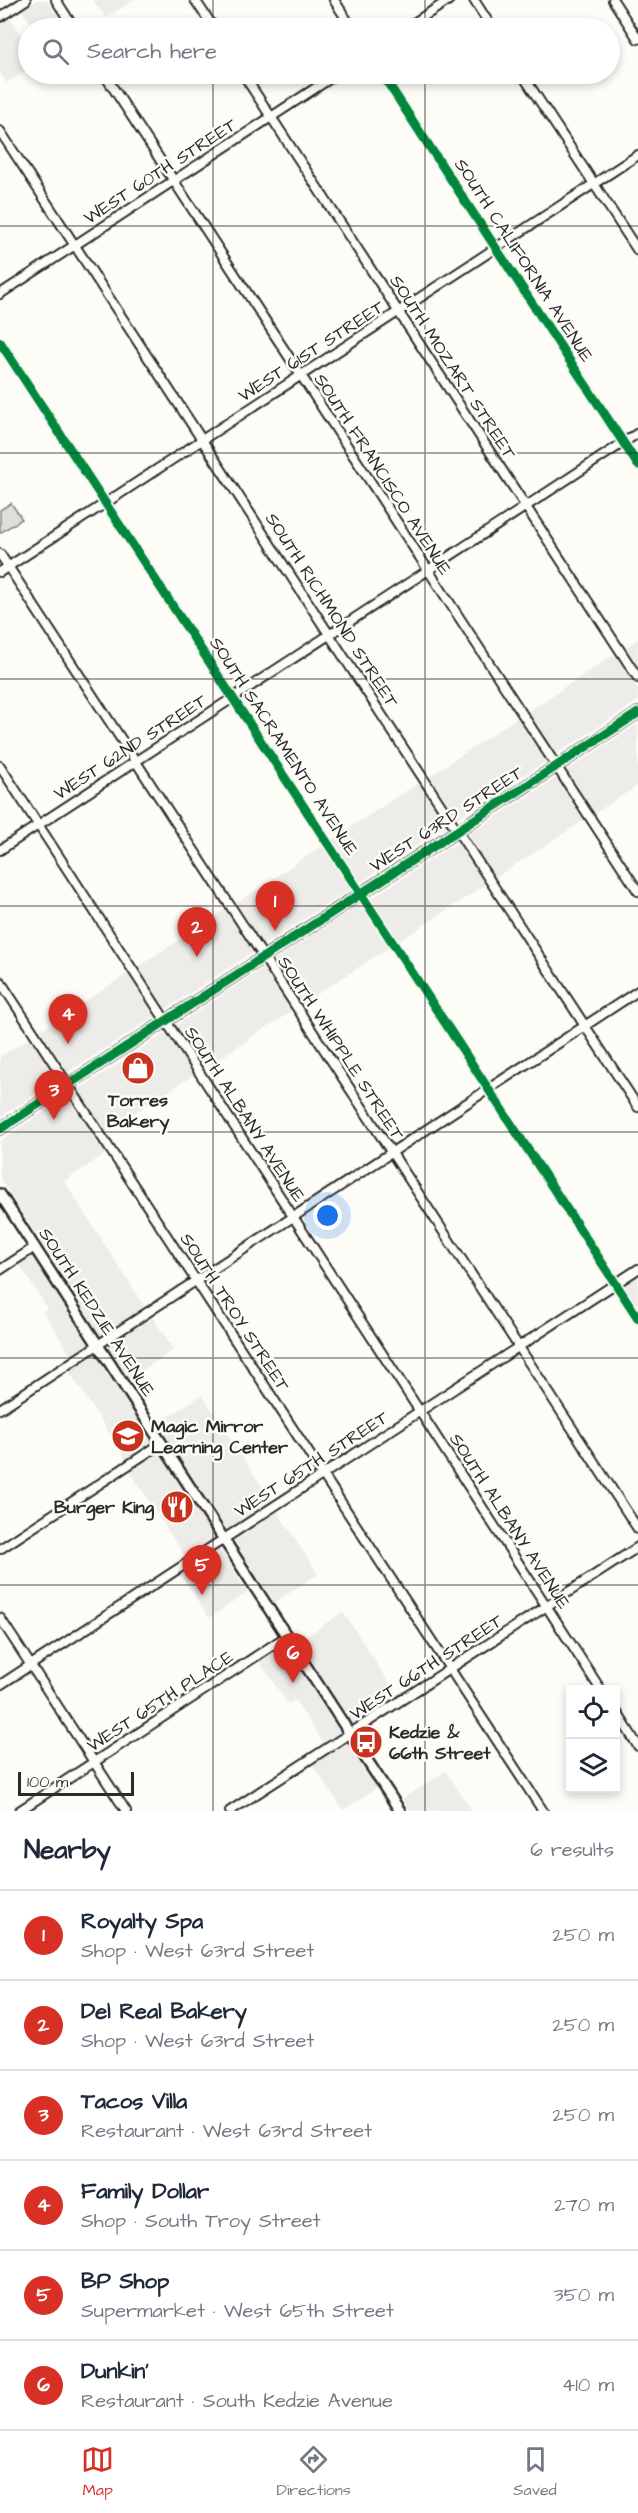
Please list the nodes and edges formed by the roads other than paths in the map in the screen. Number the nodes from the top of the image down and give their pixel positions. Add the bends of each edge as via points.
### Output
1 (26, 0) edge
2 (56, 0) edge
3 (195, 0) edge
4 (334, 0) edge
5 (449, 0) edge
6 (474, 0) edge
7 (613, 0) edge
8 (0, 17) edge
9 (68, 18) edge
10 (207, 18) edge
11 (346, 18) edge
12 (421, 18) edge
13 (486, 18) edge
14 (638, 39) edge
15 (111, 84) edge
16 (250, 84) edge
17 (322, 84) edge
18 (389, 84) edge
19 (529, 84) edge
20 (271, 117) junction
21 (0, 131) edge
22 (638, 155) edge
23 (174, 180) junction
24 (594, 184) junction
25 (75, 245) junction
26 (496, 248) junction
27 (638, 251) edge
28 (0, 294) edge
29 (398, 311) junction
30 (0, 342) edge
31 (301, 375) junction
32 (638, 433) edge
33 (202, 440) junction
34 (623, 443) junction
35 (638, 465) edge
36 (105, 503) junction
37 (526, 507) junction
38 (0, 554) edge
39 (8, 567) junction
40 (429, 570) junction
41 (0, 572) edge
42 (330, 634) junction
43 (638, 678) edge
44 (233, 698) junction
45 (638, 713) edge
46 (136, 761) junction
47 (0, 766) edge
48 (556, 766) junction
49 (38, 825) junction
50 (459, 830) junction
51 (0, 850) edge
52 (638, 891) edge
53 (361, 894) junction
54 (264, 957) junction
55 (0, 981) edge
56 (638, 992) edge
57 (166, 1021) junction
58 (585, 1026) junction
59 (68, 1085) junction
60 (488, 1089) junction
61 (638, 1107) edge
62 (0, 1129) edge
63 (392, 1153) junction
64 (0, 1194) edge
65 (294, 1216) junction
66 (35, 1247) junction
67 (638, 1269) edge
68 (0, 1270) edge
69 (196, 1281) junction
70 (615, 1284) junction
71 (638, 1318) edge
72 (98, 1344) junction
73 (519, 1347) junction
74 (0, 1409) edge
75 (420, 1411) junction
76 (162, 1443) junction
77 (322, 1474) junction
78 (638, 1529) edge
79 (224, 1539) junction
80 (638, 1547) edge
81 (0, 1549) edge
82 (548, 1606) junction
83 (0, 1618) edge
84 (287, 1636) junction
85 (31, 1665) junction
86 (450, 1670) junction
87 (0, 1685) edge
88 (599, 1685) edge
89 (620, 1719) edge
90 (350, 1734) junction
91 (638, 1746) edge
92 (94, 1762) junction
93 (19, 1811) edge
94 (126, 1811) edge
95 (230, 1811) edge
96 (400, 1811) edge
97 (543, 1811) edge

1 - 8 street
2 - 9 street
3 - 10 street
4 - 11 street
5 - 12 street
6 - 13 street
7 - 14 street
15 - 23 street, SOUTH FRANCISCO AVENUE
16 - 20 street, SOUTH MOZART STREET
17 - 20 street, WEST 60TH STREET
18 - 26 street, SOUTH CALIFORNIA AVENUE
19 - 24 street
20 - 23 street, WEST 60TH STREET
20 - 29 street, SOUTH MOZART STREET
21 - 25 street, SOUTH RICHMOND STREET
22 - 24 street, WEST 61ST STREET
23 - 25 street, WEST 60TH STREET
23 - 31 street, SOUTH FRANCISCO AVENUE
24 - 26 street, WEST 61ST STREET
24 - 27 street
25 - 28 street, WEST 60TH STREET
25 - 33 street, SOUTH RICHMOND STREET
26 - 29 street, WEST 61ST STREET
26 - 34 street, SOUTH CALIFORNIA AVENUE
29 - 31 street, WEST 61ST STREET
29 - 37 street, SOUTH MOZART STREET
30 - 36 street, SOUTH SACRAMENTO AVENUE
31 - 33 street, WEST 61ST STREET
31 - 40 street, SOUTH FRANCISCO AVENUE
32 - 34 street, WEST 62ND STREET
33 - 36 street, WEST 61ST STREET
33 - 42 street, SOUTH RICHMOND STREET
34 - 35 street, SOUTH CALIFORNIA AVENUE
34 - 37 street, WEST 62ND STREET
36 - 39 street, WEST 61ST STREET
36 - 44 street, SOUTH SACRAMENTO AVENUE
37 - 40 street, WEST 62ND STREET
37 - 43 street, SOUTH MOZART STREET
38 - 39 street, SOUTH WHIPPLE STREET
39 - 41 street, WEST 61ST STREET
39 - 46 street, SOUTH WHIPPLE STREET
40 - 42 street, WEST 62ND STREET
40 - 48 street, SOUTH FRANCISCO AVENUE
42 - 44 street, WEST 62ND STREET
42 - 50 street, SOUTH RICHMOND STREET
44 - 46 street, WEST 62ND STREET
44 - 53 street, SOUTH SACRAMENTO AVENUE
45 - 48 main road, WEST 63RD STREET
46 - 49 street, WEST 62ND STREET
46 - 54 street, SOUTH WHIPPLE STREET
47 - 49 street, SOUTH ALBANY AVENUE
48 - 50 main road, WEST 63RD STREET
48 - 52 street, SOUTH FRANCISCO AVENUE
49 - 51 street, WEST 62ND STREET
49 - 57 street, SOUTH ALBANY AVENUE
50 - 53 main road, WEST 63RD STREET
50 - 58 street, SOUTH RICHMOND STREET
53 - 54 main road, WEST 63RD STREET
53 - 60 street, SOUTH SACRAMENTO AVENUE
54 - 57 main road, WEST 63RD STREET
54 - 63 street, SOUTH WHIPPLE STREET
55 - 59 street, SOUTH TROY STREET
56 - 58 street
57 - 59 main road, WEST 63RD STREET
57 - 65 street, SOUTH ALBANY AVENUE
58 - 60 street
58 - 61 street, SOUTH RICHMOND STREET
59 - 62 main road, WEST 63RD STREET
59 - 69 street, SOUTH TROY STREET
60 - 63 street
60 - 70 street, SOUTH SACRAMENTO AVENUE
63 - 65 street
63 - 73 street, SOUTH WHIPPLE STREET
64 - 66 main road, SOUTH KEDZIE AVENUE
65 - 69 street
65 - 75 street, SOUTH ALBANY AVENUE
66 - 68 street
66 - 72 main road, SOUTH KEDZIE AVENUE
67 - 70 street, WEST 65TH STREET
69 - 72 street
69 - 77 street, SOUTH TROY STREET
70 - 71 street, SOUTH SACRAMENTO AVENUE
70 - 73 street, WEST 65TH STREET
72 - 74 street
72 - 76 main road, SOUTH KEDZIE AVENUE
73 - 75 street, WEST 65TH STREET
73 - 78 street, SOUTH WHIPPLE STREET
75 - 77 street, WEST 65TH STREET
75 - 82 street, SOUTH ALBANY AVENUE
76 - 79 main road, SOUTH KEDZIE AVENUE
76 - 81 street
77 - 79 street, WEST 65TH STREET
77 - 86 street, SOUTH TROY STREET
79 - 84 main road, SOUTH KEDZIE AVENUE
79 - 85 street, WEST 65TH STREET
80 - 82 street, WEST 66TH STREET
82 - 86 street, WEST 66TH STREET
82 - 88 street, SOUTH ALBANY AVENUE
83 - 85 street
84 - 90 main road, SOUTH KEDZIE AVENUE
84 - 92 street, WEST 65TH PLACE
85 - 87 street, WEST 65TH STREET
85 - 92 street
86 - 90 street, WEST 66TH STREET
86 - 97 street, SOUTH TROY STREET
89 - 91 street
90 - 95 street, WEST 66TH STREET
90 - 96 main road, SOUTH KEDZIE AVENUE
92 - 93 street, WEST 65TH PLACE
92 - 94 street

